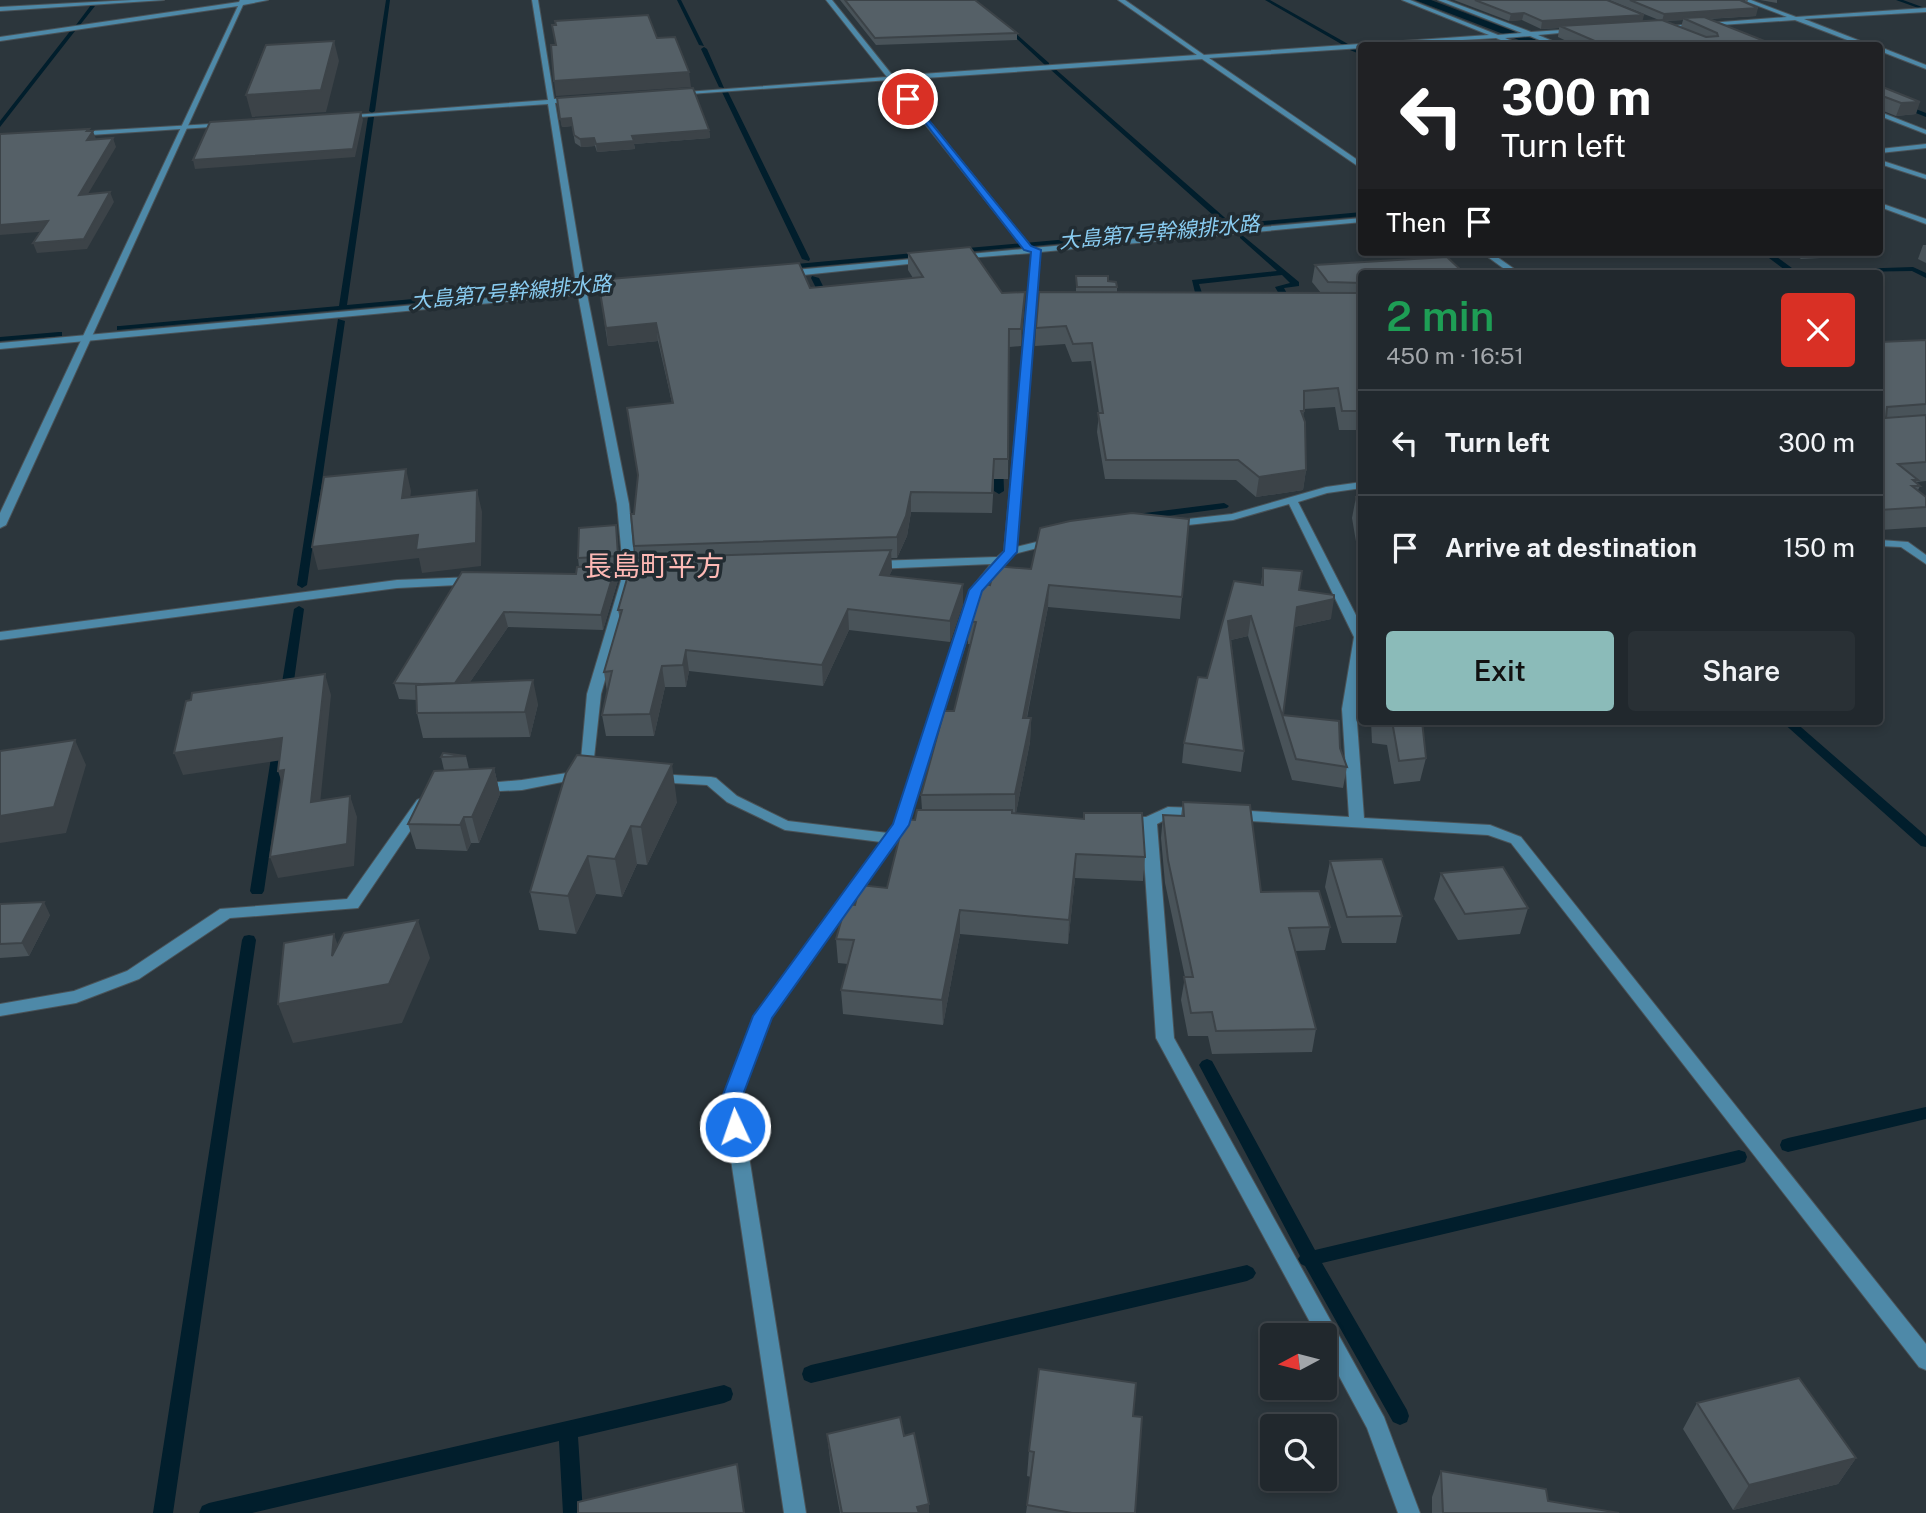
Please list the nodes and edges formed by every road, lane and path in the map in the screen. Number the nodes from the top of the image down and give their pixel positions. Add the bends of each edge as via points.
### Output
1 (160, 0) edge
2 (265, 0) edge
3 (535, 0) edge
4 (829, 0) edge
5 (1121, 0) edge
6 (1405, 0) edge
7 (1441, 0) edge
8 (1746, 0) edge
9 (242, 2) edge
10 (0, 9) edge
11 (1926, 10) edge
12 (1796, 18) junction
13 (1651, 25) edge
14 (1663, 27) junction
15 (1584, 31) edge
16 (1527, 34) junction
17 (1498, 36) junction
18 (1686, 36) edge
19 (0, 39) edge
20 (1413, 42) edge
21 (1512, 42) edge
22 (1550, 42) edge
23 (1859, 42) edge
24 (1358, 46) edge
25 (1883, 50) edge
26 (1202, 57) junction
27 (1926, 67) edge
28 (891, 78) junction
29 (660, 94) edge
30 (578, 100) edge
31 (551, 101) junction
32 (1883, 115) edge
33 (334, 116) edge
34 (239, 123) edge
35 (185, 127) junction
36 (1926, 132) edge
37 (66, 135) edge
38 (1926, 146) edge
39 (1883, 151) edge
40 (1883, 163) edge
41 (1358, 164) edge
42 (1898, 170) junction
43 (1883, 172) edge
44 (1926, 177) edge
45 (1883, 206) edge
46 (1358, 220) edge
47 (1926, 222) edge
48 (1029, 248) junction
49 (1491, 256) edge
50 (948, 258) edge
51 (935, 260) edge
52 (1512, 270) edge
53 (772, 275) edge
54 (581, 288) junction
55 (622, 289) edge
56 (1032, 302) junction
57 (1045, 302) edge
58 (87, 338) junction
59 (0, 346) edge
60 (1358, 485) edge
61 (1293, 500) junction
62 (0, 525) edge
63 (1164, 525) edge
64 (1068, 537) edge
65 (1883, 543) edge
66 (1005, 556) junction
67 (1926, 559) edge
68 (860, 565) edge
69 (656, 572) edge
70 (629, 573) junction
71 (588, 575) edge
72 (492, 580) edge
73 (1358, 631) edge
74 (0, 636) edge
75 (1358, 655) edge
76 (642, 777) edge
77 (469, 788) edge
78 (430, 790) edge
79 (1149, 822) junction
80 (1357, 822) junction
81 (1109, 823) edge
82 (902, 830) junction
83 (0, 1010) edge
84 (1926, 1360) edge
85 (795, 1513) edge
86 (1409, 1513) edge

1 - 10 street
2 - 9 street
3 - 31 street
4 - 28 street
5 - 26 street
6 - 17 street
7 - 16 street
8 - 12 street
9 - 19 street
9 - 35 street
11 - 12 street
12 - 14 street
12 - 23 street
13 - 14 street
14 - 18 street
15 - 16 street
16 - 17 street
16 - 22 street
17 - 20 street
17 - 21 street
24 - 26 street
25 - 27 street
26 - 28 street
26 - 41 street
28 - 29 street
28 - 48 street
30 - 31 street
31 - 33 street
31 - 54 street
32 - 36 street
34 - 35 street
35 - 37 street
35 - 58 street
38 - 39 street
40 - 42 street
42 - 43 street
42 - 44 street
45 - 47 street
46 - 48 street
48 - 50 street
48 - 56 street
49 - 52 street
51 - 53 street
54 - 55 street
54 - 58 street
54 - 70 street via 623,503
56 - 57 street
56 - 66 street
58 - 59 street
58 - 62 street
60 - 61 street via 1326,489
61 - 63 street via 1233,517
61 - 73 street
64 - 66 street
65 - 67 street via 1904,544
66 - 68 street
66 - 82 street via 976,590
69 - 70 street
70 - 71 street
70 - 77 street via 594,694 594,774
72 - 74 street via 397,584
75 - 80 street via 1349,709
76 - 82 street via 711,781 732,799 785,825
78 - 83 street via 352,904 226,913 133,975 76,997
79 - 80 street via 1168,812
79 - 81 street
79 - 86 street via 1165,1038 1376,1424
80 - 84 street via 1490,830 1516,840
82 - 85 street via 763,1016 731,1100

